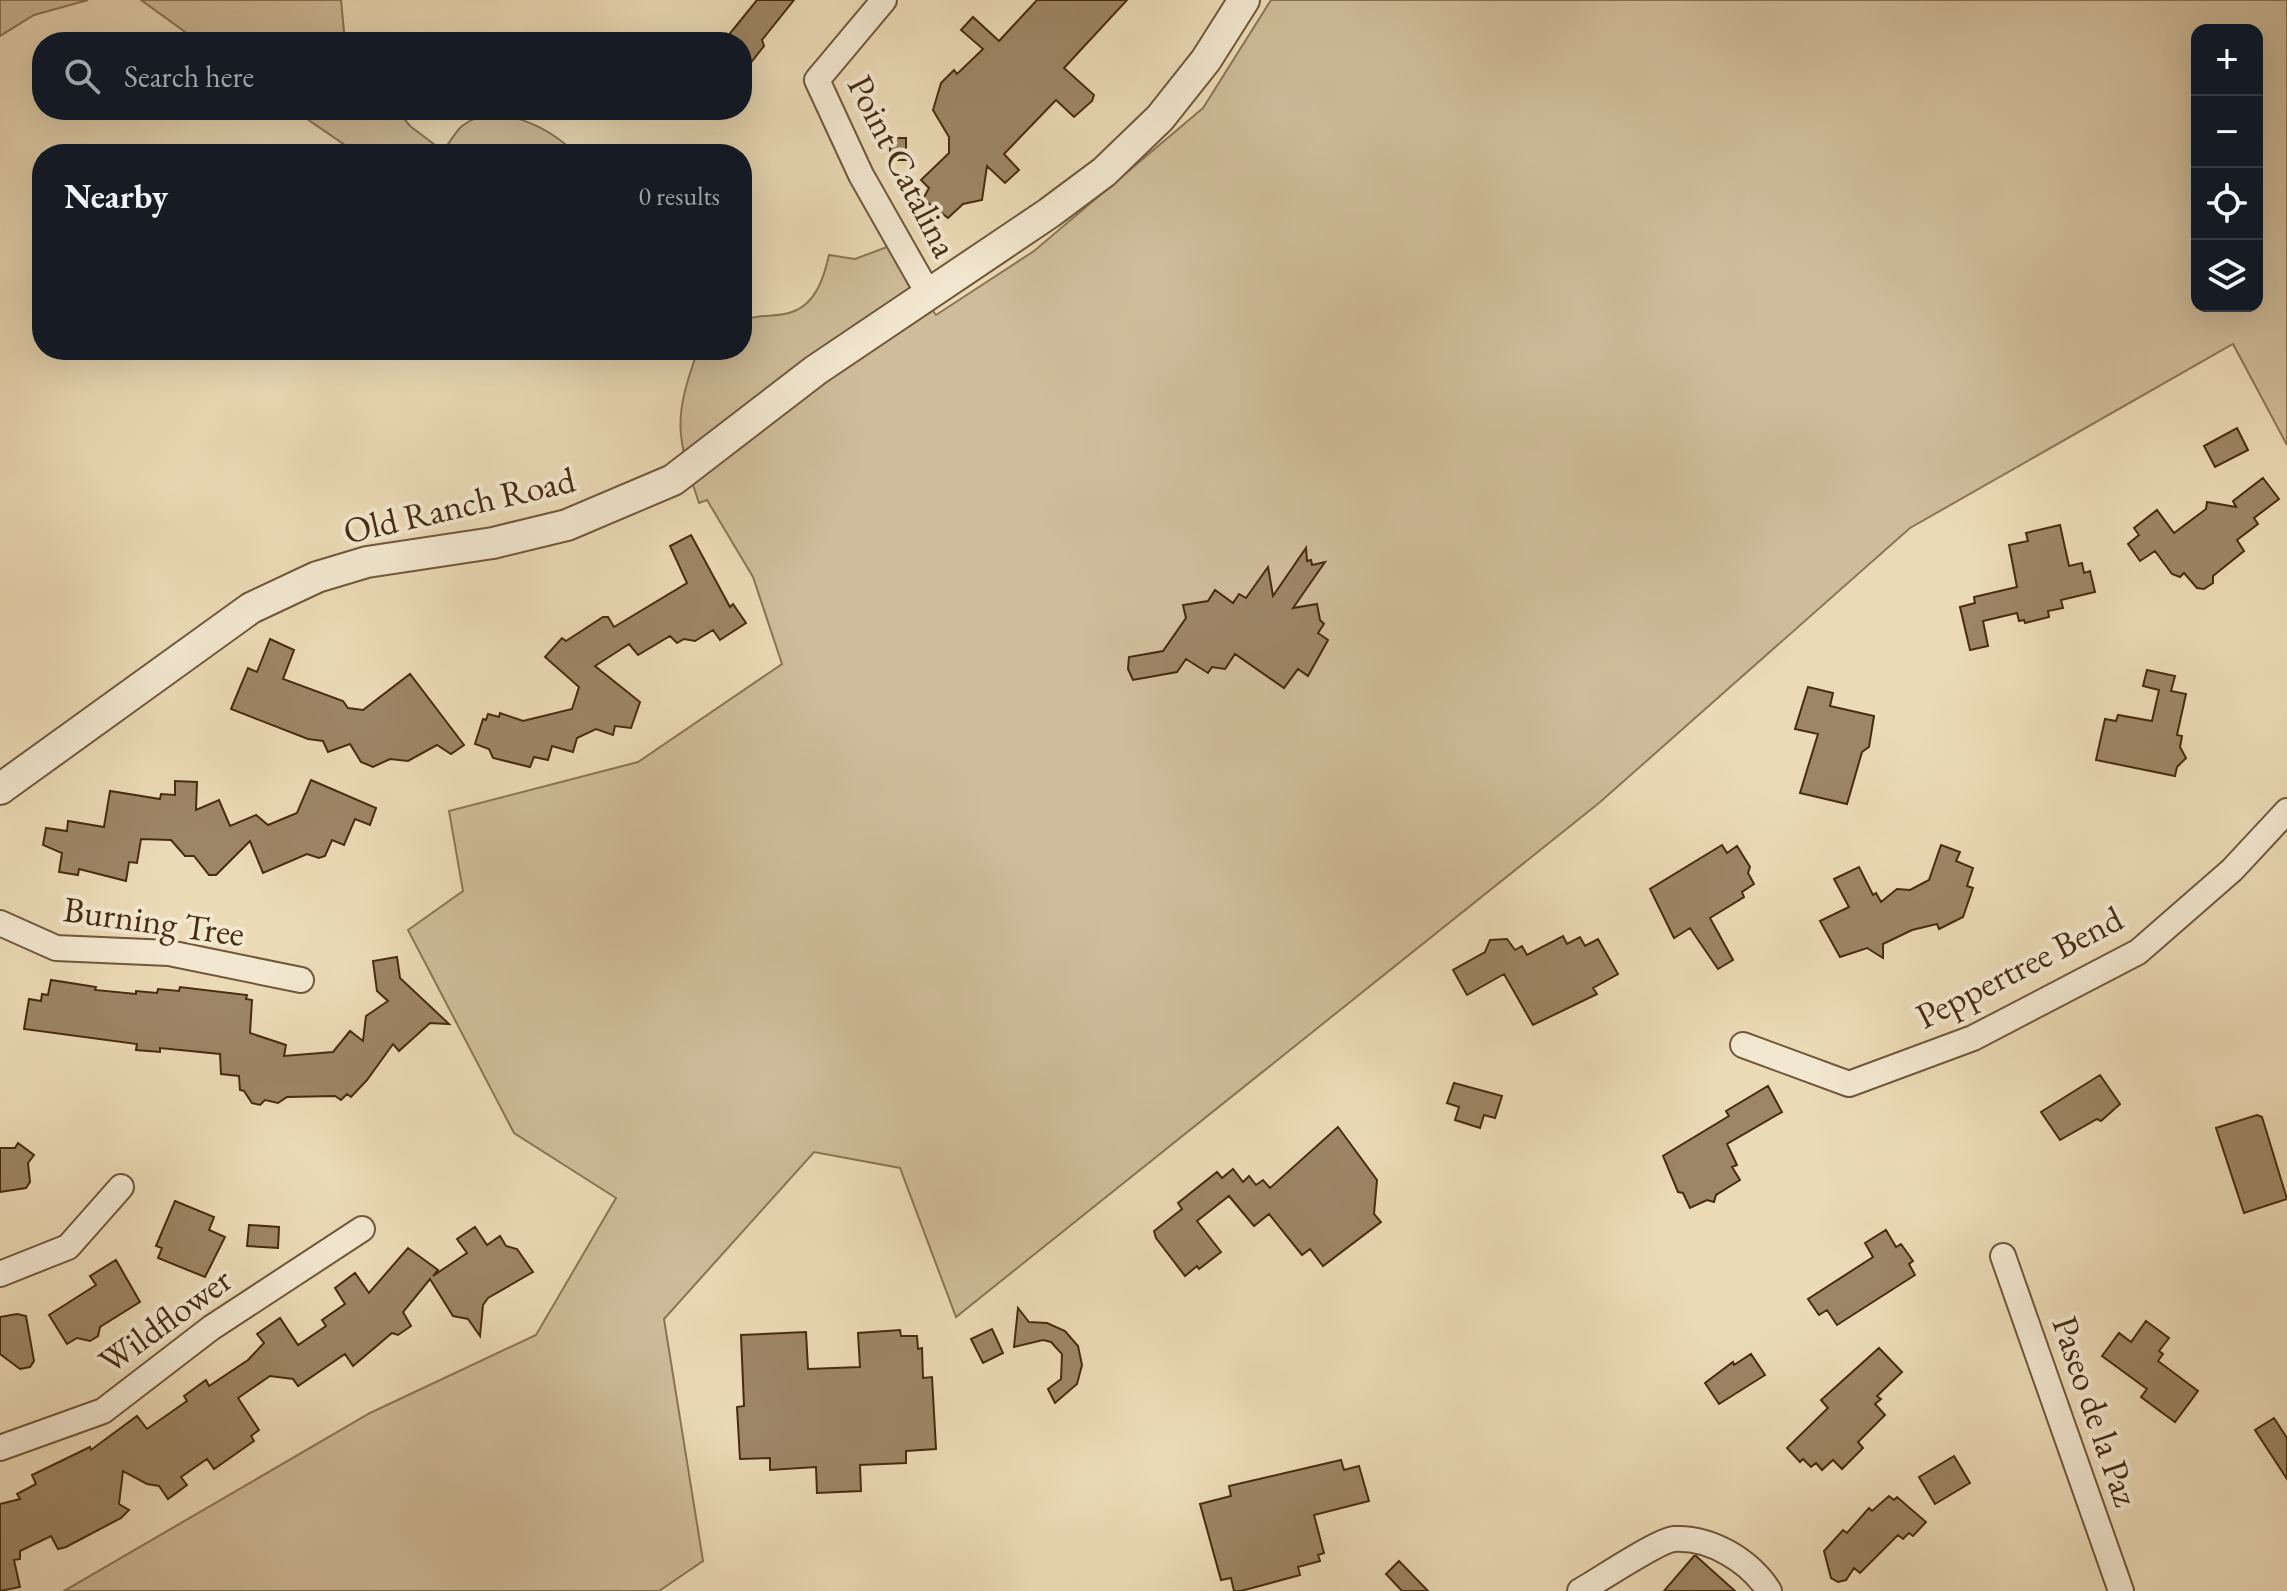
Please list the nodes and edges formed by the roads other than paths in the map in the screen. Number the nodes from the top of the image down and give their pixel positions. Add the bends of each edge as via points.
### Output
1 (884, 0) edge
2 (1244, 0) edge
3 (928, 293) junction
4 (0, 789) edge
5 (2287, 811) edge
6 (0, 923) edge
7 (301, 980) dead end
8 (1743, 1045) dead end
9 (121, 1187) dead end
10 (362, 1229) dead end
11 (2003, 1256) dead end
12 (0, 1274) edge
13 (0, 1448) edge
14 (1763, 1582) edge
15 (1580, 1591) edge
16 (2121, 1591) edge

1 - 3 street, Point Catalina via 817,80 861,175
2 - 3 street, Old Ranch Road via 1160,118 1104,172
3 - 4 street, Old Ranch Road via 816,370 673,480 567,525 493,543 367,562 317,577 251,608
5 - 8 street, Peppertree Bend via 2232,870 2138,952 1973,1038 1849,1084
6 - 7 street, Burning Tree via 56,948 169,953
9 - 12 street via 68,1247
10 - 13 street, Wildflower via 211,1328 103,1411
11 - 16 street, Paseo de la Paz
14 - 15 street via 1712,1544 1671,1539

